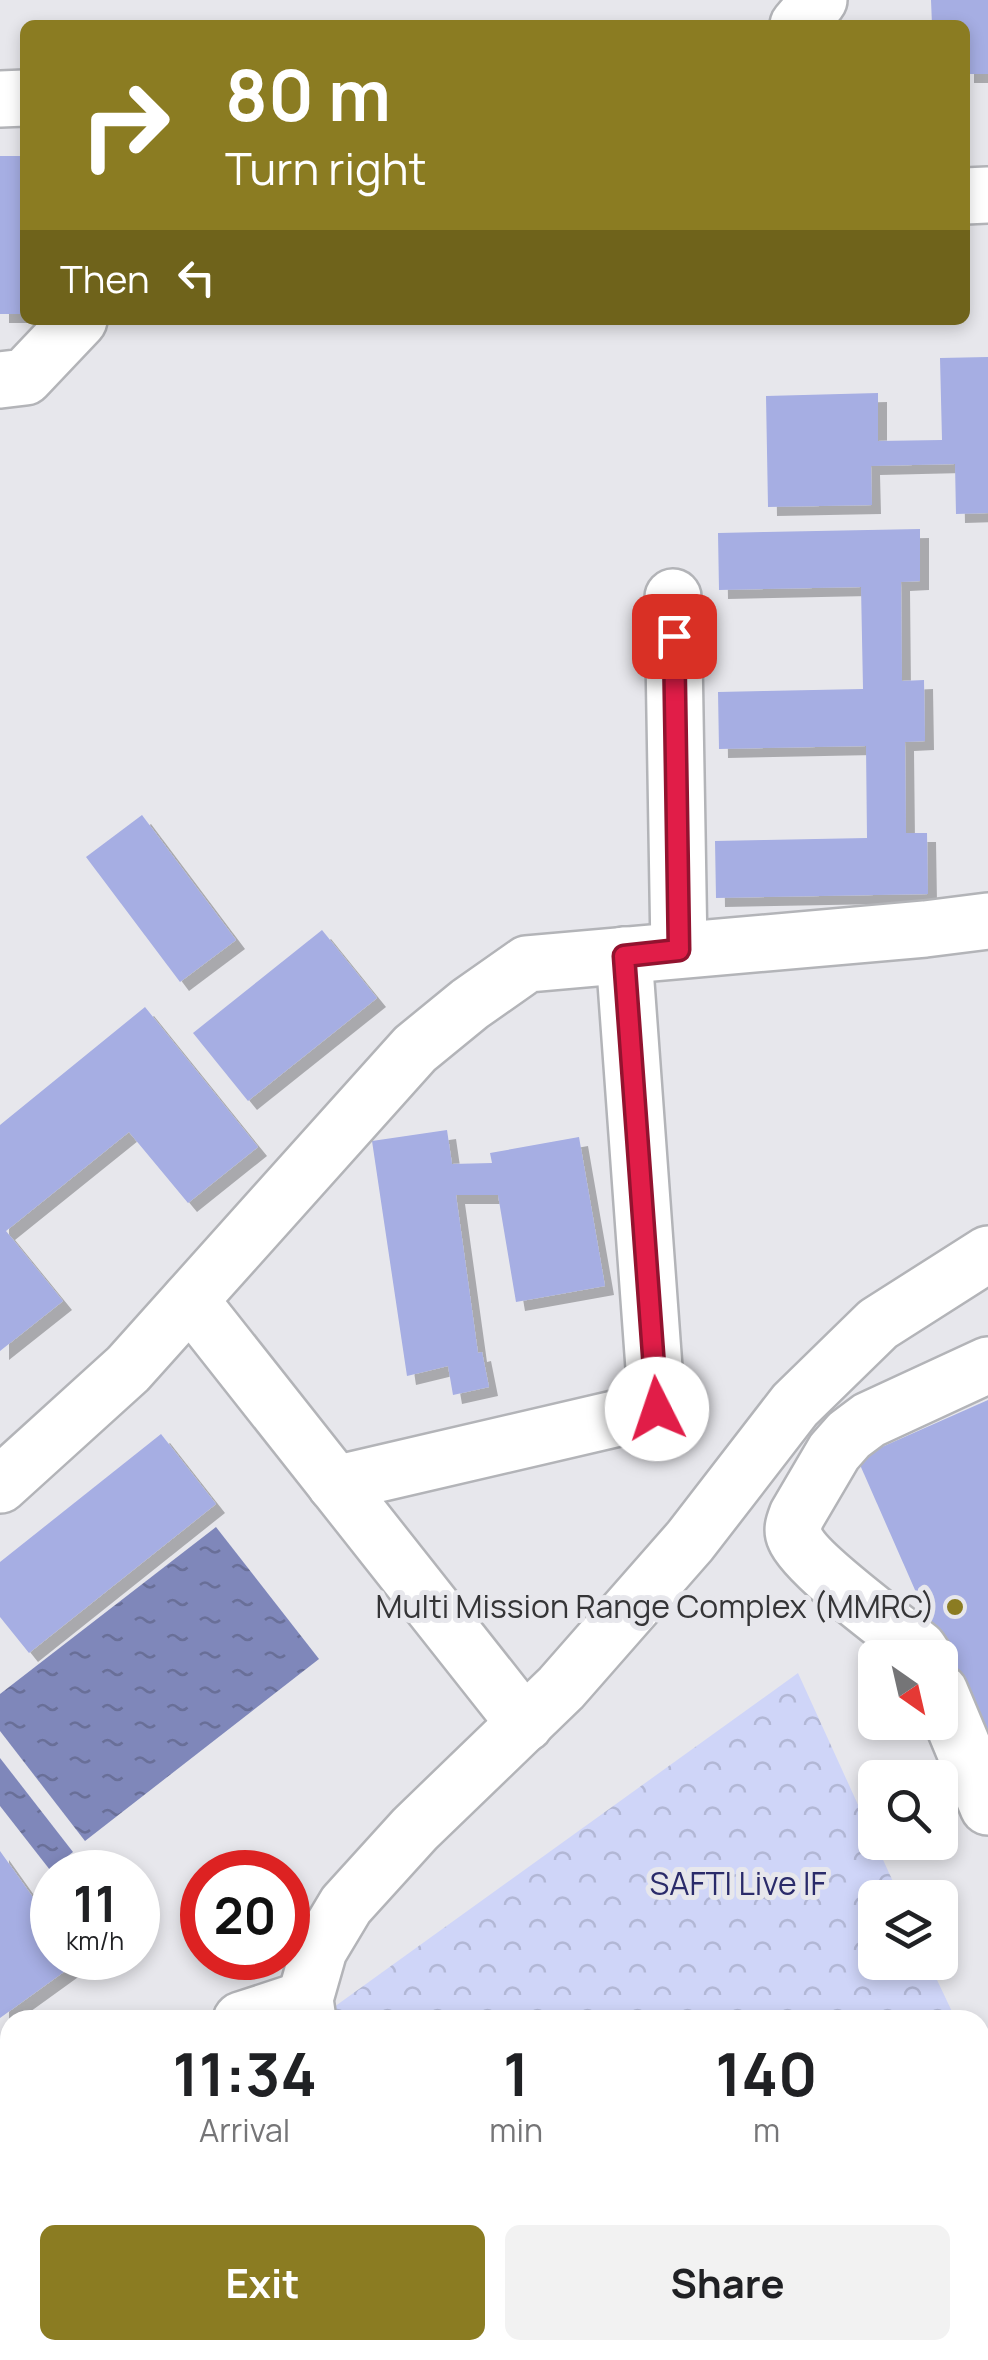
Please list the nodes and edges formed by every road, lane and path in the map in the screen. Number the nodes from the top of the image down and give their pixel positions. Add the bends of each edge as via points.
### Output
1 (820, 0) edge
2 (802, 20) edge
3 (74, 325) edge
4 (0, 380) edge
5 (673, 596) dead end
6 (988, 921) edge
7 (679, 950) junction
8 (624, 956) junction
9 (988, 1254) edge
10 (190, 1300) junction
11 (988, 1365) edge
12 (335, 1484) junction
13 (0, 1485) edge
14 (908, 1640) edge
15 (524, 1724) junction
16 (958, 1735) edge
17 (988, 1807) edge
18 (306, 2010) edge

1 - 2 lane
3 - 4 lane via 25,376
5 - 7 lane
6 - 7 lane
7 - 8 lane
8 - 10 lane via 527,964 470,1004 416,1049
8 - 12 lane via 657,1409
9 - 15 lane via 878,1324 795,1406 690,1541
10 - 12 lane
10 - 13 lane via 128,1368
11 - 14 lane via 849,1435 792,1526 812,1560
12 - 15 lane
15 - 18 lane via 346,1905 319,1950
16 - 17 lane

